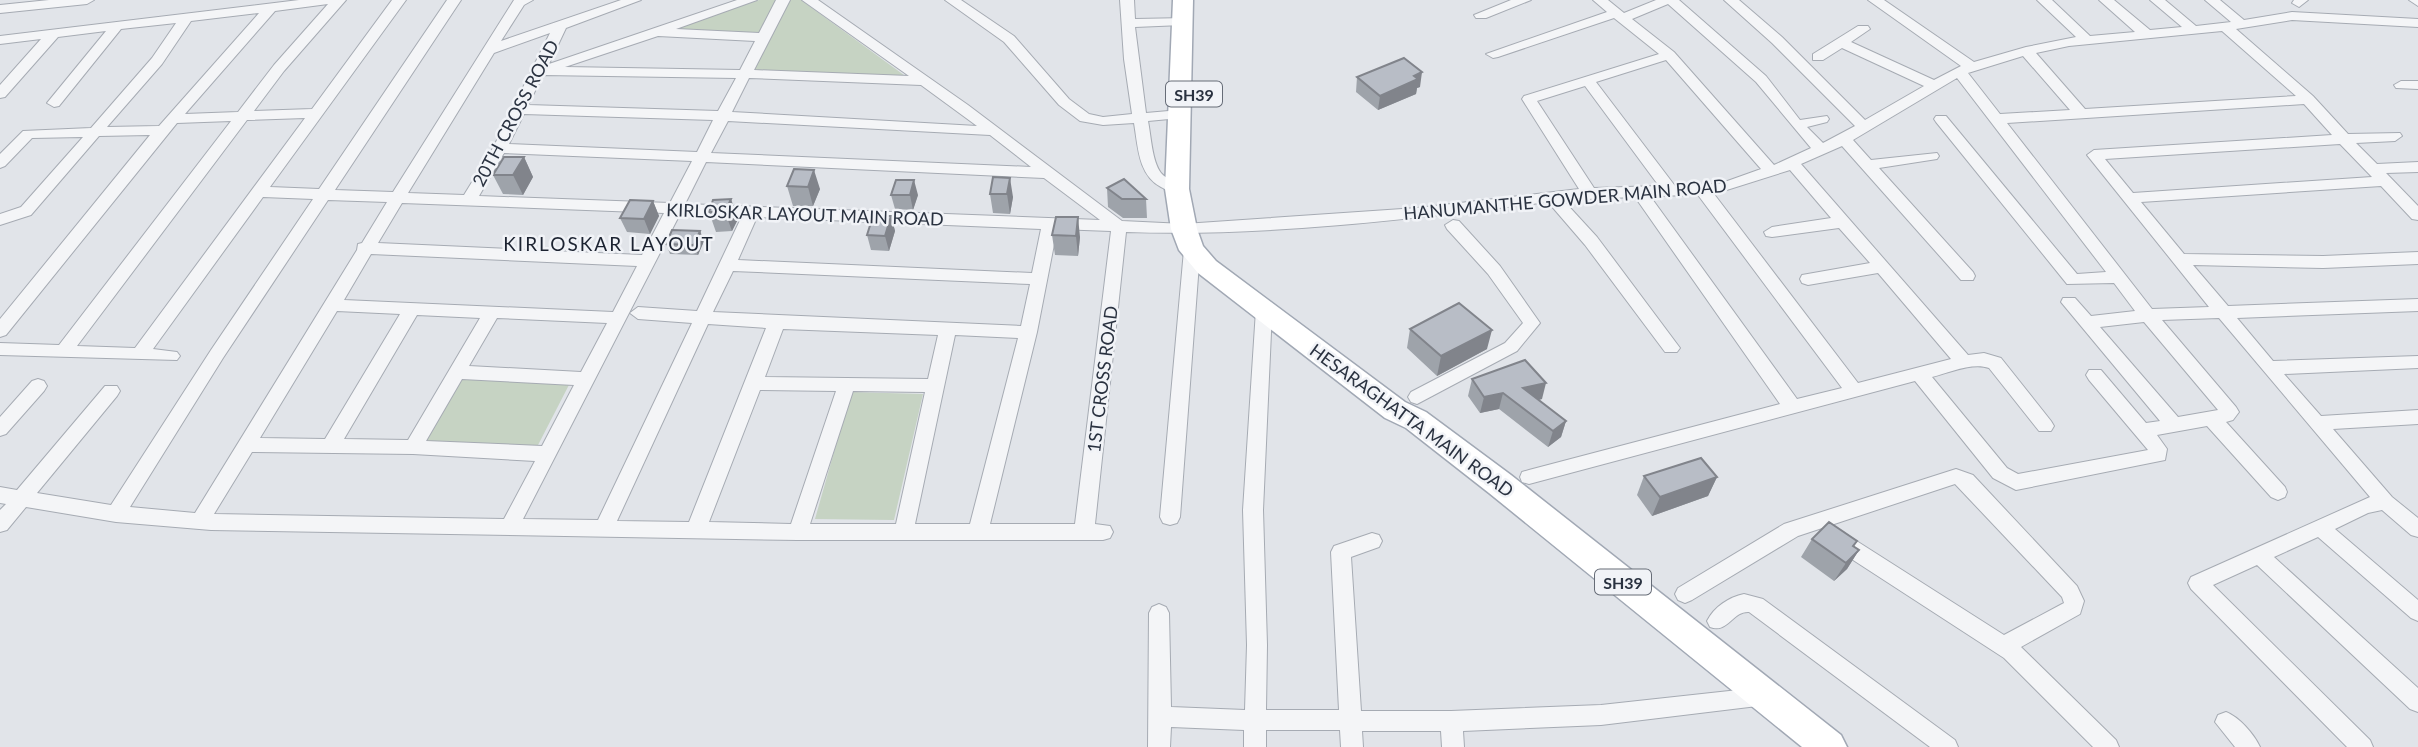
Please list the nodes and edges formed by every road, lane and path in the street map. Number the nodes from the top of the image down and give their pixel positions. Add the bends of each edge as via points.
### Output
1 (87, 0) edge
2 (332, 0) edge
3 (339, 0) edge
4 (399, 0) edge
5 (454, 0) edge
6 (634, 0) edge
7 (750, 0) edge
8 (783, 0) edge
9 (808, 0) edge
10 (952, 0) edge
11 (1127, 0) edge
12 (1195, 0) edge
13 (1524, 0) edge
14 (1600, 0) edge
15 (1669, 0) edge
16 (1731, 0) edge
17 (1875, 0) edge
18 (2044, 0) edge
19 (2106, 0) edge
20 (2157, 0) edge
21 (2213, 0) edge
22 (521, 1) edge
23 (242, 6) edge
24 (271, 7) junction
25 (0, 9) edge
26 (1182, 11) edge
27 (1481, 15) dead end
28 (1619, 15) junction
29 (186, 18) junction
30 (1128, 23) junction
31 (2418, 23) edge
32 (2241, 24) junction
33 (561, 25) junction
34 (117, 26) junction
35 (2225, 27) junction
36 (1863, 29) dead end
37 (2193, 30) junction
38 (653, 33) junction
39 (53, 34) junction
40 (2146, 34) junction
41 (764, 37) junction
42 (0, 40) edge
43 (2087, 40) junction
44 (1842, 43) junction
45 (489, 50) junction
46 (2026, 51) junction
47 (1493, 54) dead end
48 (1669, 55) junction
49 (1818, 57) dead end
50 (1966, 69) junction
51 (539, 71) junction
52 (745, 74) junction
53 (924, 81) junction
54 (1588, 81) junction
55 (2401, 85) dead end
56 (2418, 85) edge
57 (1935, 86) junction
58 (0, 94) edge
59 (2308, 99) junction
60 (54, 103) dead end
61 (520, 109) junction
62 (314, 113) junction
63 (2081, 113) junction
64 (1180, 114) junction
65 (242, 116) junction
66 (723, 116) junction
67 (1140, 118) junction
68 (1997, 118) junction
69 (1822, 119) dead end
70 (1941, 120) dead end
71 (168, 125) junction
72 (1797, 125) junction
73 (1864, 127) junction
74 (993, 131) junction
75 (96, 132) junction
76 (2395, 136) dead end
77 (1843, 139) junction
78 (2344, 139) junction
79 (500, 148) junction
80 (1821, 150) junction
81 (703, 156) junction
82 (1933, 156) dead end
83 (0, 163) edge
84 (1792, 163) junction
85 (1867, 165) junction
86 (2418, 167) edge
87 (2373, 169) junction
88 (1771, 171) junction
89 (1050, 173) junction
90 (2385, 181) junction
91 (1185, 188) junction
92 (1703, 190) junction
93 (1671, 191) junction
94 (259, 192) junction
95 (1639, 192) junction
96 (1590, 194) junction
97 (324, 195) junction
98 (1552, 197) junction
99 (399, 198) junction
100 (2130, 198) junction
101 (468, 201) junction
102 (675, 209) junction
103 (752, 212) junction
104 (2418, 215) edge
105 (0, 220) edge
106 (1843, 222) junction
107 (1050, 224) junction
108 (1453, 225) dead end
109 (1119, 226) junction
110 (1772, 232) dead end
111 (1191, 236) junction
112 (364, 248) junction
113 (2418, 258) edge
114 (2180, 259) junction
115 (648, 261) junction
116 (728, 265) junction
117 (1882, 267) junction
118 (1967, 276) dead end
119 (2119, 277) junction
120 (1039, 279) junction
121 (1808, 279) dead end
122 (2070, 302) dead end
123 (330, 305) junction
124 (2418, 305) edge
125 (412, 309) junction
126 (1264, 310) junction
127 (492, 312) junction
128 (2223, 312) junction
129 (638, 313) dead end
130 (2148, 314) junction
131 (619, 318) junction
132 (703, 318) junction
133 (777, 323) junction
134 (2087, 323) junction
135 (947, 328) junction
136 (0, 331) edge
137 (1028, 332) junction
138 (1671, 348) dead end
139 (0, 349) edge
140 (64, 351) junction
141 (141, 353) junction
142 (171, 356) dead end
143 (1964, 362) junction
144 (2418, 362) edge
145 (2269, 368) junction
146 (459, 372) junction
147 (1919, 374) junction
148 (2095, 375) dead end
149 (587, 379) junction
150 (755, 383) junction
151 (38, 386) dead end
152 (846, 386) junction
153 (935, 386) junction
154 (111, 391) dead end
155 (1854, 391) junction
156 (1793, 408) junction
157 (1416, 409) junction
158 (2211, 418) junction
159 (2418, 418) edge
160 (2173, 424) junction
161 (2317, 424) junction
162 (2045, 426) dead end
163 (0, 429) edge
164 (2142, 430) junction
165 (246, 445) junction
166 (330, 446) junction
167 (413, 447) junction
168 (547, 454) junction
169 (1529, 477) dead end
170 (2278, 492) dead end
171 (0, 495) edge
172 (22, 498) junction
173 (2385, 502) junction
174 (116, 514) junction
175 (1170, 517) dead end
176 (200, 521) junction
177 (0, 524) edge
178 (1814, 524) junction
179 (510, 526) junction
180 (2320, 527) junction
181 (604, 528) junction
182 (2418, 529) edge
183 (696, 530) junction
184 (798, 532) junction
185 (904, 532) junction
186 (978, 532) junction
187 (1372, 541) dead end
188 (2259, 555) junction
189 (1685, 594) dead end
190 (2418, 612) edge
191 (1159, 613) dead end
192 (1717, 621) dead end
193 (2011, 651) junction
194 (1766, 697) junction
195 (2418, 702) edge
196 (1160, 717) junction
197 (1350, 719) junction
198 (1255, 720) junction
199 (1451, 721) junction
200 (2226, 722) dead end
201 (1159, 747) edge
202 (1255, 747) edge
203 (1352, 747) edge
204 (1453, 747) edge
205 (1829, 747) edge
206 (1947, 747) edge
207 (2108, 747) edge
208 (2249, 747) edge
209 (2362, 747) edge

1 - 25 street
2 - 24 street
3 - 65 street
4 - 62 street
5 - 97 street
6 - 33 street
7 - 38 street
8 - 41 street
9 - 53 street
10 - 67 street via 1009,39 1075,113 1103,121
11 - 30 street
12 - 91 main road, SH39
13 - 27 street
14 - 28 street
15 - 28 street
15 - 72 street via 1761,79
16 - 73 street
17 - 50 street
18 - 43 street
19 - 40 street
20 - 37 street
21 - 32 street
22 - 45 street
23 - 24 street
23 - 29 street
24 - 71 street
26 - 30 street
26 - 64 main road
28 - 47 street
28 - 48 street
29 - 34 street
29 - 75 street via 157,61
30 - 67 street
31 - 32 street, HANUMANTHE GOWDER MAIN ROAD via 2291,16
32 - 35 street, HANUMANTHE GOWDER MAIN ROAD
33 - 45 street
33 - 51 street, 20TH CROSS ROAD
34 - 39 street
34 - 60 street
35 - 37 street, HANUMANTHE GOWDER MAIN ROAD
35 - 59 street
36 - 44 street
37 - 40 street, HANUMANTHE GOWDER MAIN ROAD
38 - 41 street
38 - 51 street
39 - 42 street
39 - 58 street
40 - 43 street, HANUMANTHE GOWDER MAIN ROAD
41 - 52 street
43 - 46 street, HANUMANTHE GOWDER MAIN ROAD
44 - 49 street
44 - 57 street
45 - 99 street
46 - 50 street, HANUMANTHE GOWDER MAIN ROAD
46 - 63 street
48 - 54 street
48 - 88 street
50 - 57 street, HANUMANTHE GOWDER MAIN ROAD
50 - 68 street
51 - 52 street
51 - 61 street, 20TH CROSS ROAD
52 - 53 street
52 - 66 street
53 - 74 street
54 - 93 street
54 - 96 street via 1529,99
55 - 56 street
57 - 73 street, HANUMANTHE GOWDER MAIN ROAD
59 - 63 street
59 - 78 street
61 - 66 street
61 - 79 street, 20TH CROSS ROAD
62 - 65 street
62 - 94 street
63 - 68 street
64 - 67 street
64 - 91 main road
65 - 71 street
65 - 140 street
66 - 74 street
66 - 81 street
67 - 91 street via 1156,178
68 - 119 street
69 - 72 street
70 - 119 street via 2073,280
71 - 75 street
71 - 136 street
72 - 80 street
73 - 77 street, HANUMANTHE GOWDER MAIN ROAD
74 - 89 street
75 - 83 street via 28,134
75 - 105 street via 26,211
76 - 78 street
77 - 80 street, HANUMANTHE GOWDER MAIN ROAD
77 - 85 street
78 - 87 street
78 - 100 street via 2094,155
79 - 81 street
79 - 101 street, 20TH CROSS ROAD
80 - 84 street, HANUMANTHE GOWDER MAIN ROAD
81 - 89 street
81 - 102 street
82 - 85 street
84 - 88 street, HANUMANTHE GOWDER MAIN ROAD
84 - 106 street
85 - 118 street
86 - 87 street
87 - 90 street
88 - 92 street, HANUMANTHE GOWDER MAIN ROAD via 1720,189
89 - 109 street
90 - 100 street
90 - 104 street
91 - 111 main road, SH39
92 - 93 street, HANUMANTHE GOWDER MAIN ROAD
92 - 155 street
93 - 95 street, HANUMANTHE GOWDER MAIN ROAD
94 - 97 street, KIRLOSKAR LAYOUT MAIN ROAD
94 - 141 street
95 - 96 street, HANUMANTHE GOWDER MAIN ROAD
95 - 156 street
96 - 98 street, HANUMANTHE GOWDER MAIN ROAD
97 - 99 street, KIRLOSKAR LAYOUT MAIN ROAD
97 - 174 street via 216,354
98 - 111 street, HANUMANTHE GOWDER MAIN ROAD
98 - 138 street
99 - 101 street, KIRLOSKAR LAYOUT MAIN ROAD
99 - 112 street
100 - 114 street
101 - 102 street, KIRLOSKAR LAYOUT MAIN ROAD
102 - 103 street, KIRLOSKAR LAYOUT MAIN ROAD
102 - 115 street
103 - 107 street, KIRLOSKAR LAYOUT MAIN ROAD
103 - 116 street
106 - 110 street
106 - 117 street
107 - 109 street, KIRLOSKAR LAYOUT MAIN ROAD
107 - 120 street
108 - 157 street via 1532,323 1511,348
109 - 111 street, KIRLOSKAR LAYOUT MAIN ROAD
109 - 186 street, 1ST CROSS ROAD via 1093,532
111 - 126 main road, HESARAGHATTA MAIN ROAD / SH39 via 1208,267
111 - 157 main road via 1230,272
111 - 175 street
112 - 115 street
112 - 123 street
113 - 114 street via 2323,262
114 - 128 street
115 - 131 street
116 - 120 street
116 - 132 street
117 - 121 street
117 - 143 street
119 - 130 street
120 - 137 street
122 - 134 street
123 - 125 street
123 - 165 street
124 - 128 street
125 - 127 street
125 - 166 street
126 - 157 main road, HESARAGHATTA MAIN ROAD / SH39 via 1395,410
126 - 198 street via 1254,509
127 - 131 street
127 - 146 street
128 - 130 street
128 - 145 street
129 - 132 street
130 - 134 street
130 - 158 street via 2228,407 2227,415
131 - 149 street
132 - 133 street
132 - 181 street
133 - 135 street
133 - 150 street
134 - 160 street
135 - 137 street
135 - 153 street
137 - 186 street
139 - 140 street
140 - 141 street
141 - 142 street
143 - 147 street
143 - 162 street via 1984,359 1995,363
144 - 145 street
145 - 161 street
146 - 149 street
146 - 167 street
147 - 155 street
147 - 164 street via 2000,473 2016,482 2158,455
148 - 164 street
149 - 168 street
150 - 152 street
150 - 183 street
151 - 163 street
152 - 153 street
152 - 184 street
153 - 185 street
154 - 172 street
155 - 156 street
156 - 169 street
157 - 194 main road, HESARAGHATTA MAIN ROAD / SH39 via 1500,484
158 - 160 street
158 - 170 street
159 - 161 street
160 - 164 street
161 - 173 street
165 - 166 street
165 - 176 street
166 - 167 street
167 - 168 street
168 - 179 street
171 - 172 street
172 - 174 street
172 - 177 street
173 - 180 street
173 - 182 street
174 - 176 street
176 - 179 street
178 - 189 street via 1791,530
178 - 193 street
178 - 193 street via 1956,476 1966,480 2074,601 2073,608 2010,642
179 - 181 street
180 - 188 street
180 - 190 street
181 - 183 street
183 - 184 street
184 - 185 street
185 - 186 street
187 - 197 street via 1341,552
188 - 195 street
188 - 209 street via 2198,583
191 - 196 street
192 - 206 street via 1737,603 1756,605
193 - 207 street
194 - 199 street via 1601,715
194 - 205 main road, HESARAGHATTA MAIN ROAD / SH39
196 - 198 street
196 - 201 street
197 - 198 street
197 - 199 street
197 - 203 street
198 - 202 street
199 - 204 street
200 - 208 street

